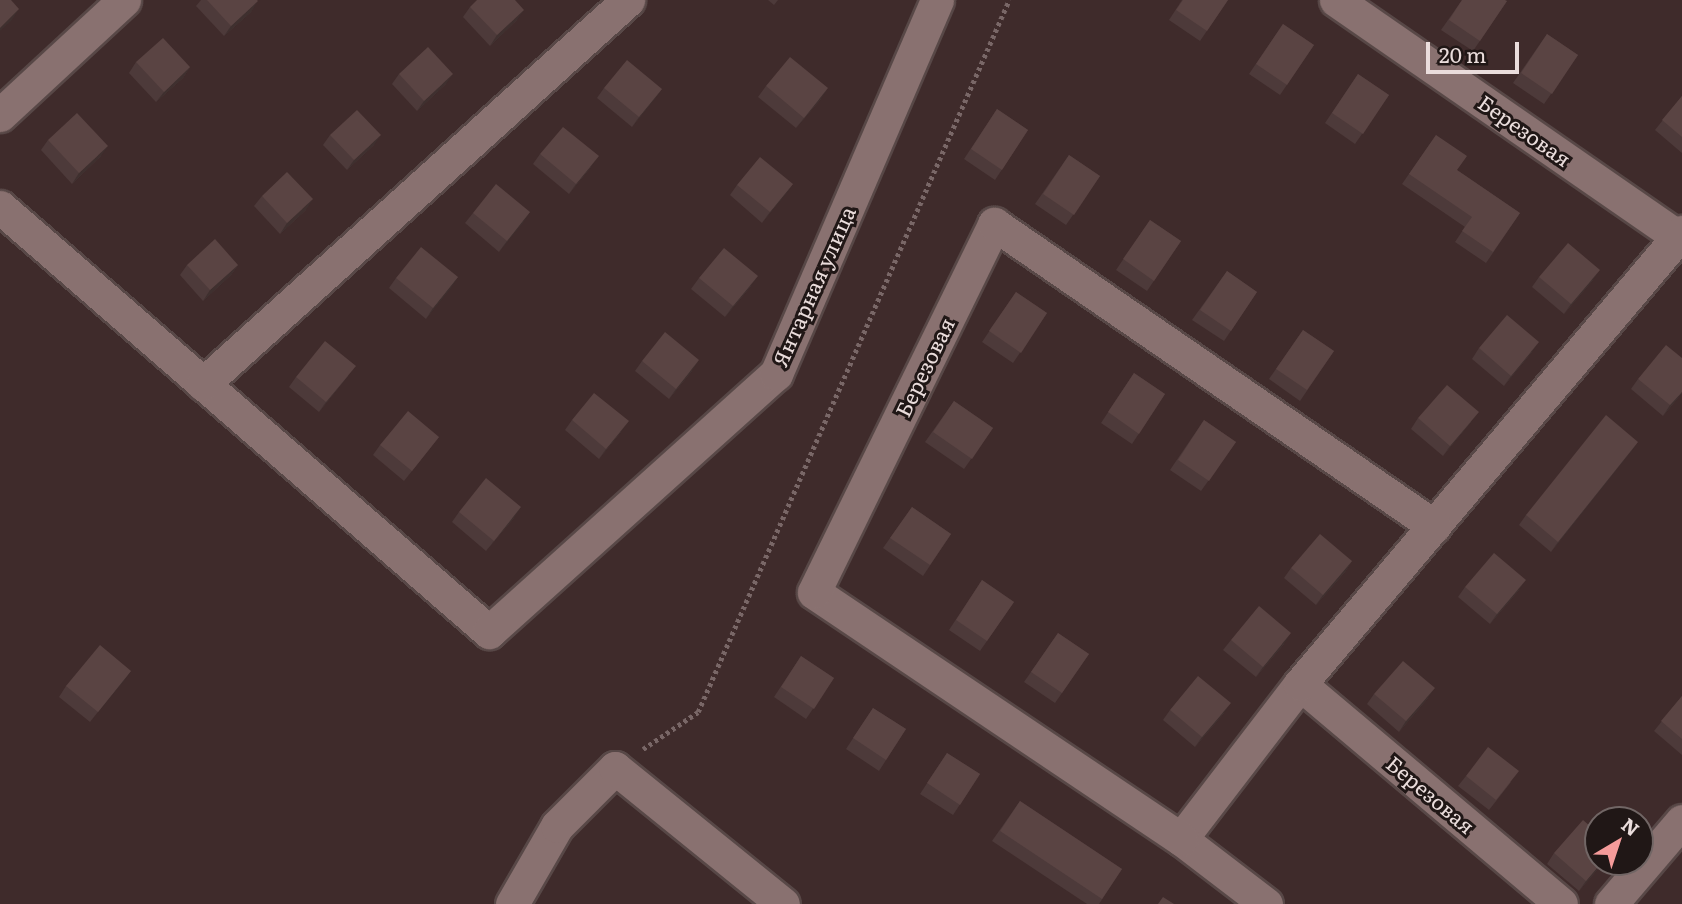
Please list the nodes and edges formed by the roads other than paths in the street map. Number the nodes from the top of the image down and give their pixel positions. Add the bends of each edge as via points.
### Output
1 (124, 0) edge
2 (628, 0) edge
3 (937, 0) edge
4 (1336, 0) edge
5 (0, 115) edge
6 (0, 207) edge
7 (1680, 234) edge
8 (203, 384) junction
9 (1434, 526) junction
10 (1300, 684) junction
11 (1682, 821) edge
12 (1181, 839) junction
13 (512, 904) edge
14 (783, 904) edge
15 (1266, 904) edge
16 (1561, 904) edge
17 (1611, 904) edge

1 - 5 street
2 - 8 street
3 - 8 street, Янтарная улица via 775,374 489,632
4 - 7 street, Березовая
6 - 8 street
7 - 9 street, Березовая
9 - 10 street, Березовая
9 - 12 street, Березовая via 994,224 814,592
10 - 12 street, Березовая
10 - 16 street, Березовая
11 - 17 street
12 - 15 street, Березовая
13 - 14 street via 557,826 615,768

